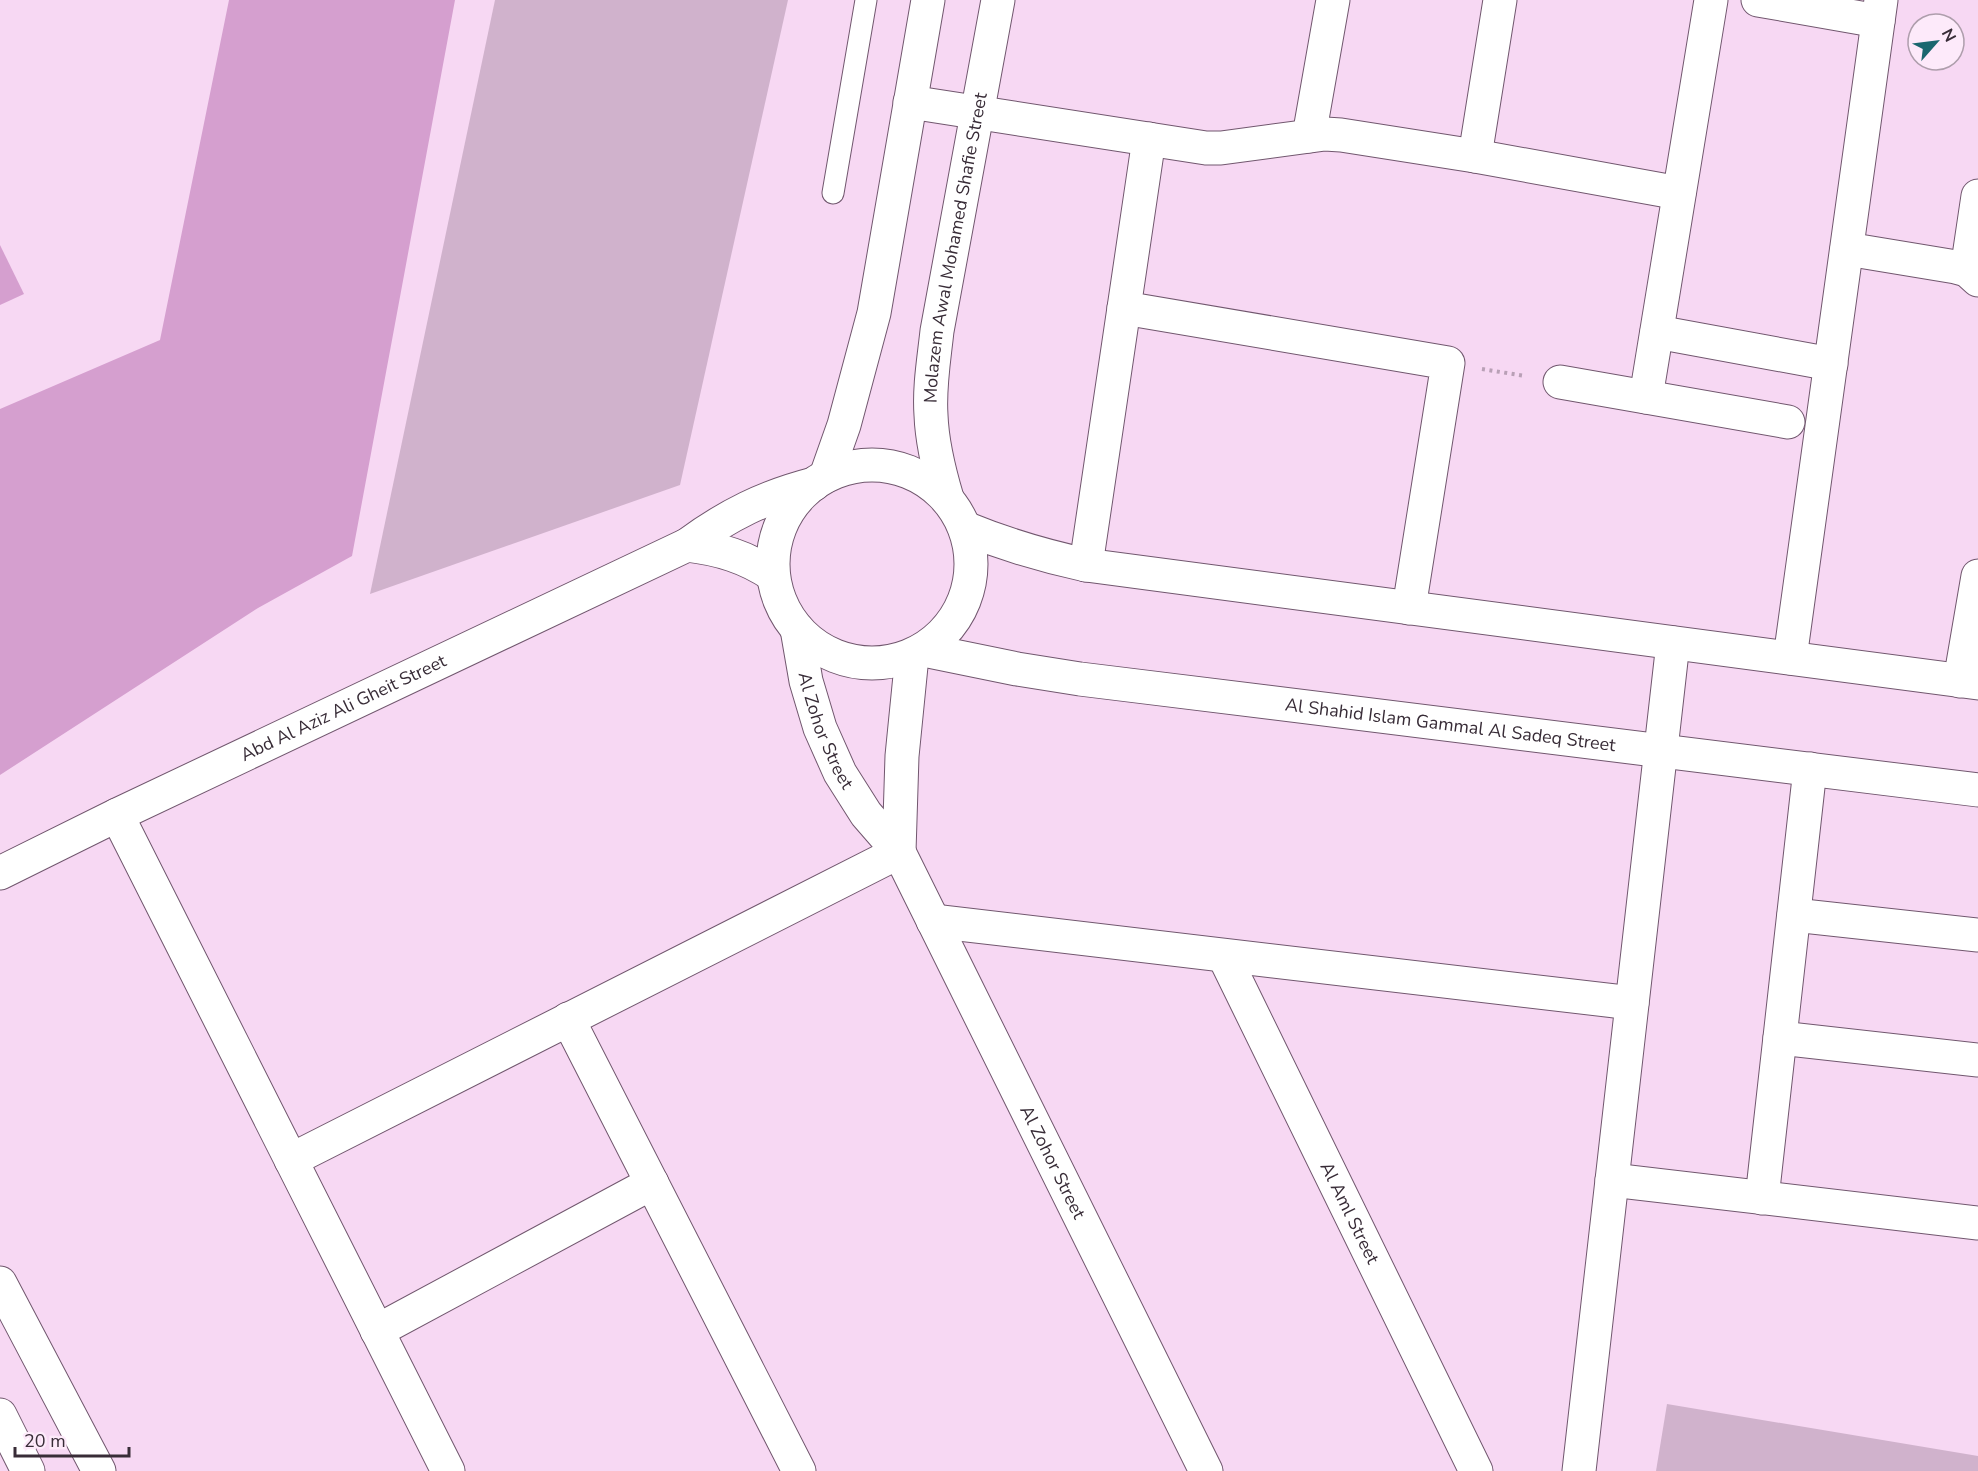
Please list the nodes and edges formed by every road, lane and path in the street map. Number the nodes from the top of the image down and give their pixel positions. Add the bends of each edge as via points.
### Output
1 (866, 0) edge
2 (928, 0) edge
3 (998, 0) edge
4 (1500, 0) edge
5 (1711, 0) edge
6 (1758, 0) edge
7 (1329, 1) edge
8 (1880, 10) edge
9 (910, 102) junction
10 (977, 112) junction
11 (1309, 136) junction
12 (1149, 140) junction
13 (1475, 156) junction
14 (833, 193) dead end
15 (1679, 193) junction
16 (1978, 196) edge
17 (1847, 249) junction
18 (1972, 275) edge
19 (1124, 308) junction
20 (1657, 332) junction
21 (1448, 363) junction
22 (1831, 364) junction
23 (1560, 382) joint
24 (1646, 397) junction
25 (1788, 422) dead end
26 (820, 480) junction
27 (947, 498) junction
28 (965, 528) junction
29 (687, 545) junction
30 (1086, 565) junction
31 (773, 575) junction
32 (1978, 576) edge
33 (1409, 608) junction
34 (797, 629) junction
35 (1673, 643) junction
36 (918, 653) junction
37 (1790, 658) junction
38 (1969, 682) edge
39 (1661, 751) junction
40 (1810, 769) junction
41 (1978, 790) edge
42 (117, 815) junction
43 (899, 852) junction
44 (0, 873) edge
45 (1794, 915) junction
46 (933, 921) junction
47 (1978, 935) edge
48 (1224, 956) junction
49 (1632, 1003) junction
50 (568, 1020) junction
51 (1780, 1038) junction
52 (1978, 1060) edge
53 (291, 1160) junction
54 (1612, 1180) junction
55 (652, 1183) junction
56 (1762, 1198) junction
57 (1978, 1223) edge
58 (0, 1283) edge
59 (377, 1331) junction
60 (0, 1415) edge
61 (28, 1471) edge
62 (99, 1471) edge
63 (448, 1471) edge
64 (799, 1471) edge
65 (1206, 1471) edge
66 (1476, 1471) edge
67 (1580, 1471) edge

1 - 14 lane
2 - 9 street
3 - 10 street, Molazem Awal Mohamed Shafie Street
4 - 13 street
5 - 15 street
6 - 8 street
7 - 11 street
8 - 17 street
9 - 10 street
9 - 26 street via 874,314 844,425
10 - 12 street
10 - 27 street, Molazem Awal Mohamed Shafie Street via 932,373 933,437
11 - 12 street via 1221,148
11 - 13 street via 1341,135
12 - 19 street
13 - 15 street
15 - 20 street
16 - 18 street
17 - 18 street via 1956,267
17 - 22 street
19 - 21 street
19 - 30 street
20 - 22 street
20 - 24 street
21 - 23 path
21 - 33 street
22 - 37 street
23 - 24 street
24 - 25 street
26 - 27 street via 850,467 877,464 927,481
26 - 29 street, Abd Al Aziz Ali Gheit Street via 734,513
26 - 31 street via 795,501 782,524 774,548
27 - 28 street
28 - 30 street via 998,542
28 - 36 street via 972,555 970,583 961,609 945,632
29 - 31 street via 732,554
29 - 42 street, Abd Al Aziz Ali Gheit Street
30 - 33 street
31 - 34 street via 786,613
32 - 38 street
33 - 35 street
34 - 36 street via 813,643 850,662 892,662
34 - 43 street, Al Zohor Street via 806,681 836,764 866,814
35 - 37 street
35 - 39 street
36 - 39 street, Al Shahid Islam Gammal Al Sadeq Street via 1080,679
36 - 43 street, Al Zohor Street via 902,756
37 - 38 street
39 - 40 street, Al Shahid Islam Gammal Al Sadeq Street
39 - 49 street
40 - 41 street, Al Shahid Islam Gammal Al Sadeq Street
40 - 45 street
42 - 44 street, Abd Al Aziz Ali Gheit Street
42 - 53 street
43 - 46 street, Al Zohor Street
43 - 50 street
45 - 47 street
45 - 51 street
46 - 48 street
46 - 65 street, Al Zohor Street
48 - 49 street
48 - 66 street, Al Aml Street
49 - 54 street
50 - 53 street
50 - 55 street
51 - 52 street
51 - 56 street
53 - 59 street
54 - 56 street
54 - 67 street
55 - 59 street
55 - 64 street
56 - 57 street
58 - 62 street
59 - 63 street
60 - 61 street

